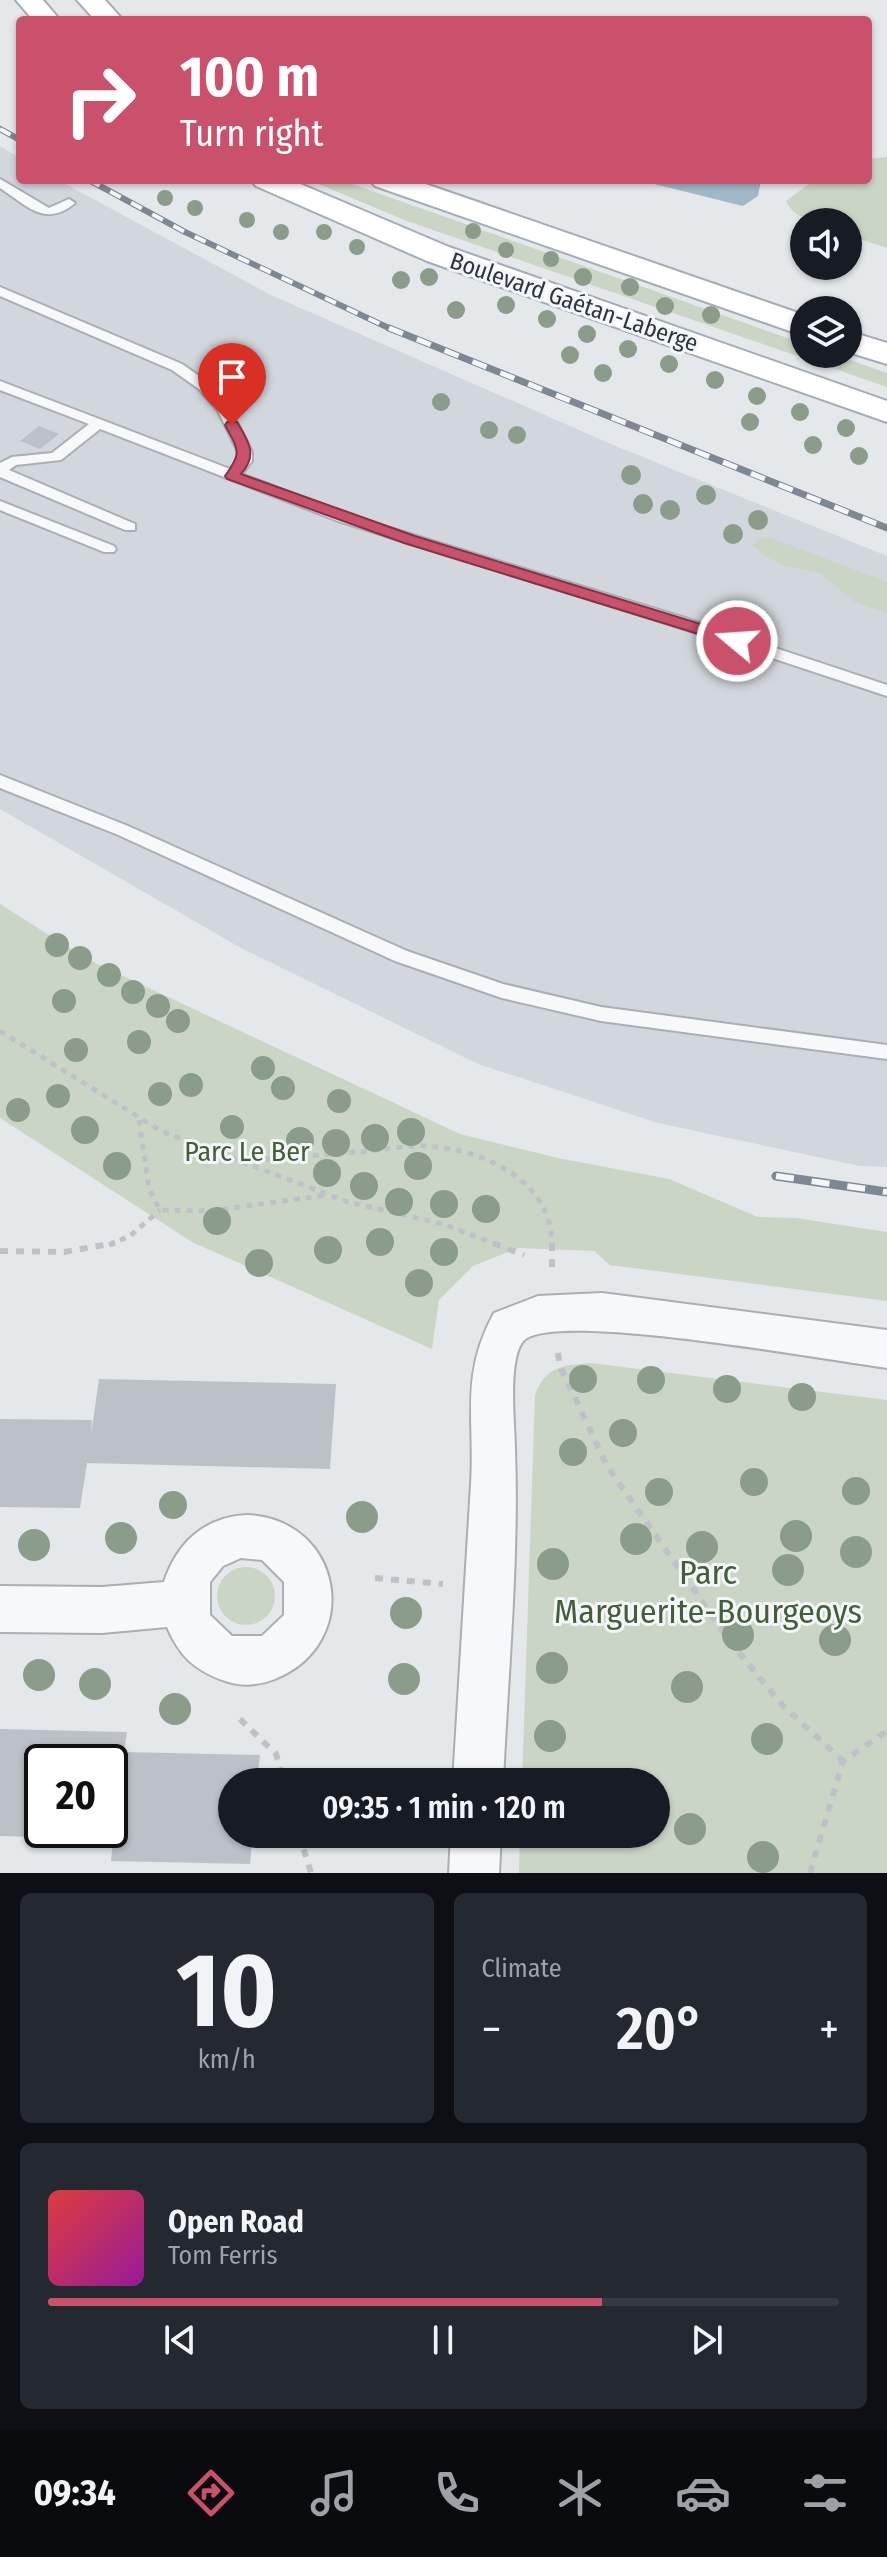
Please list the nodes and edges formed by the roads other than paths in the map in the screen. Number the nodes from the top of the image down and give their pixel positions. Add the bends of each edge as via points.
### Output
1 (29, 0) edge
2 (90, 0) edge
3 (43, 16) edge
4 (106, 16) edge
5 (0, 183) edge
6 (275, 184) edge
7 (396, 184) edge
8 (69, 203) dead end
9 (0, 291) edge
10 (790, 321) edge
11 (862, 346) edge
12 (887, 354) edge
13 (0, 385) edge
14 (887, 412) edge
15 (99, 423) junction
16 (0, 471) edge
17 (232, 476) junction
18 (0, 505) edge
19 (130, 527) dead end
20 (109, 549) dead end
21 (887, 691) edge
22 (0, 781) edge
23 (887, 1052) edge
24 (887, 1349) edge
25 (183, 1603) dead end
26 (0, 1609) edge
27 (479, 1768) edge
28 (475, 1848) edge
29 (474, 1873) edge

1 - 3 main road
2 - 4 main road
5 - 8 lane via 48,213
6 - 14 main road, Boulevard Gaétan-Laberge via 426,250
7 - 10 main road, Boulevard Gaétan-Laberge
9 - 17 lane via 190,375 224,410 242,444 245,461
11 - 12 main road
13 - 15 lane
15 - 16 lane via 56,457 12,461
15 - 17 lane
16 - 19 lane
17 - 21 lane via 409,540
18 - 20 lane
22 - 23 lane via 401,956 486,986 601,1014
24 - 27 street via 602,1311 538,1314 509,1326 497,1348 492,1378 494,1475
25 - 26 street via 102,1610
28 - 29 street

